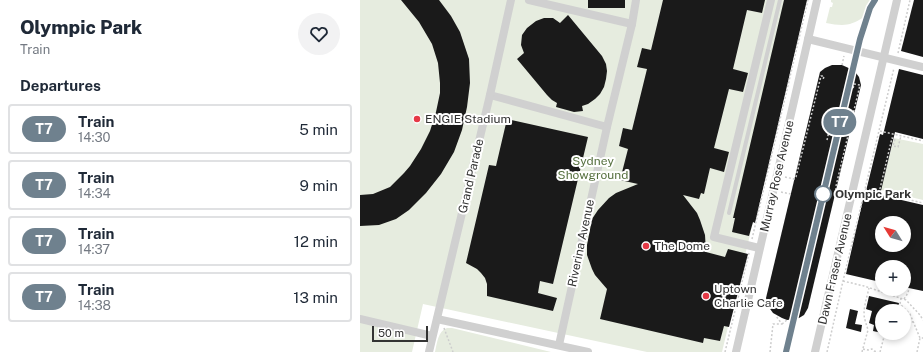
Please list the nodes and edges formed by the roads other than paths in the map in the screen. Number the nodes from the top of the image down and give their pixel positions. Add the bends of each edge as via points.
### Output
1 (511, 0) edge
2 (529, 0) edge
3 (636, 0) edge
4 (771, 0) edge
5 (780, 0) edge
6 (817, 0) edge
7 (898, 0) edge
8 (632, 24) junction
9 (808, 39) junction
10 (884, 58) junction
11 (923, 67) edge
12 (490, 95) junction
13 (607, 127) junction
14 (729, 213) dead end
15 (759, 248) junction
16 (360, 319) edge
17 (436, 319) junction
18 (432, 336) junction
19 (558, 345) junction
20 (429, 352) edge
21 (588, 352) edge
22 (736, 352) edge
23 (815, 352) edge

1 - 12 street, Grand Parade
2 - 8 street
3 - 8 street, Riverina Avenue
4 - 15 street via 714,237
5 - 14 lane
6 - 9 street, Murray Rose Avenue
7 - 10 street, Dawn Fraser Avenue
8 - 13 street, Riverina Avenue
9 - 10 street
9 - 15 street, Murray Rose Avenue
10 - 11 street
10 - 23 street, Dawn Fraser Avenue
12 - 13 street
12 - 17 street, Grand Parade
13 - 19 street, Riverina Avenue
15 - 22 street, Murray Rose Avenue
16 - 18 street
17 - 18 street, Grand Parade
17 - 19 street
18 - 20 street, Grand Parade
19 - 21 street

